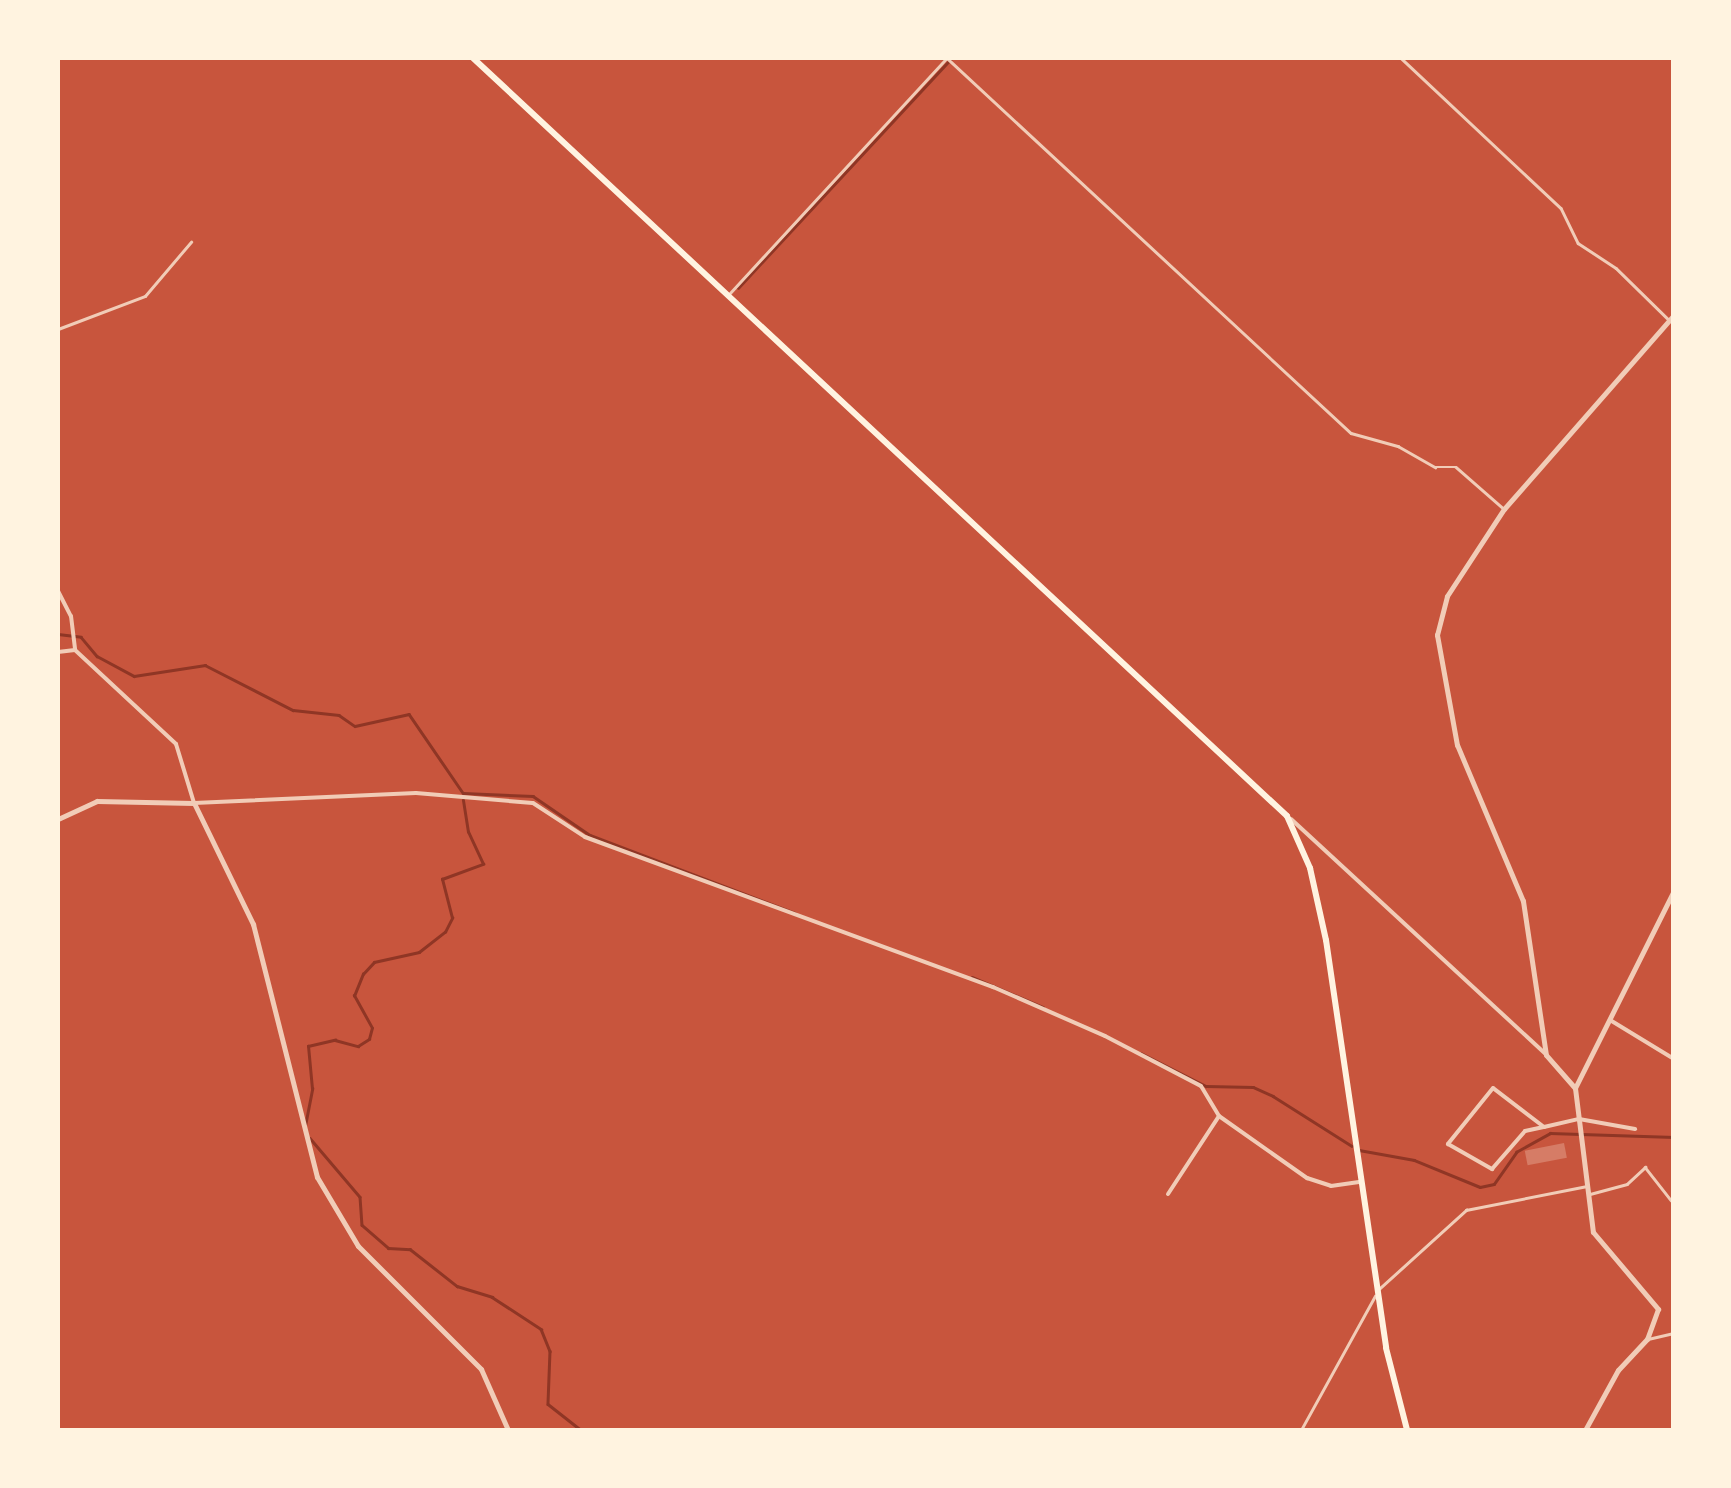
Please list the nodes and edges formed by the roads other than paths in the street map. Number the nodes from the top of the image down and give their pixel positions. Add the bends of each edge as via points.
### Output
1 (473, 58) edge
2 (947, 58) edge
3 (1401, 58) edge
4 (190, 242) dead end
5 (730, 293) junction
6 (1671, 318) edge
7 (58, 328) edge
8 (1504, 509) junction
9 (58, 590) edge
10 (75, 650) junction
11 (58, 652) edge
12 (194, 803) junction
13 (1287, 816) junction
14 (58, 819) edge
15 (1674, 890) edge
16 (1610, 1020) junction
17 (1546, 1055) junction
18 (1674, 1059) edge
19 (1574, 1088) junction
20 (1219, 1116) junction
21 (1579, 1119) junction
22 (1544, 1127) junction
23 (1634, 1130) dead end
24 (1362, 1182) junction
25 (1587, 1186) junction
26 (1168, 1194) dead end
27 (1589, 1195) junction
28 (1671, 1200) edge
29 (1380, 1287) junction
30 (1674, 1333) edge
31 (1647, 1339) junction
32 (508, 1430) edge
33 (1300, 1430) edge
34 (1407, 1430) edge
35 (1584, 1430) edge

1 - 5 main road
2 - 5 lane
2 - 8 lane via 1351,434 1398,446 1435,467 1456,467
3 - 6 lane via 1561,208 1578,242
4 - 7 lane via 144,296
5 - 13 main road
6 - 8 street
8 - 17 street via 1447,596 1437,635 1457,745 1523,902
9 - 10 street
10 - 11 street
10 - 12 street via 176,744
12 - 14 street via 97,801
12 - 20 street via 458,796 533,803 608,846 993,988 1158,1061 1201,1086
12 - 32 street via 253,924 306,1154 358,1246 481,1369
13 - 17 street
13 - 24 main road via 1310,868 1326,940
15 - 16 street
16 - 18 street
16 - 19 street
17 - 19 street
19 - 21 street
20 - 24 street via 1307,1178 1331,1186
20 - 26 street
21 - 22 street
21 - 23 street
21 - 25 street
22 - 22 street via 1525,1131 1492,1169 1448,1144 1493,1088
24 - 29 main road
25 - 27 street
25 - 29 lane via 1466,1210
27 - 28 lane via 1627,1184 1645,1167
27 - 31 street via 1603,1251 1654,1298 1658,1309
29 - 33 lane
29 - 34 main road via 1386,1348
30 - 31 lane
31 - 35 street via 1618,1370

